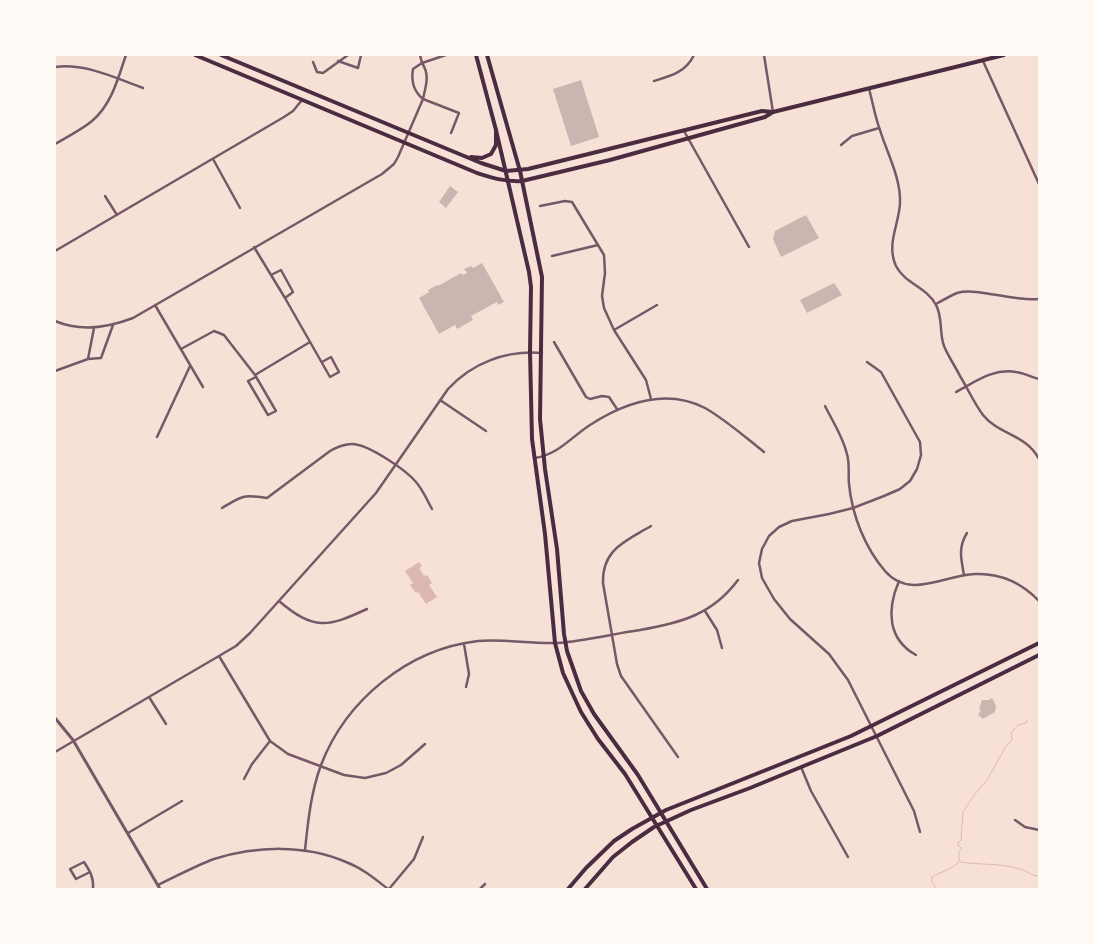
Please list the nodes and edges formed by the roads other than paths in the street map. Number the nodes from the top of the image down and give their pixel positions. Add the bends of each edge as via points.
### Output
1 (126, 55) edge
2 (195, 55) edge
3 (221, 55) edge
4 (348, 55) edge
5 (361, 55) edge
6 (420, 55) edge
7 (446, 55) edge
8 (476, 55) edge
9 (487, 55) edge
10 (694, 55) edge
11 (764, 55) edge
12 (1004, 55) edge
13 (338, 61) junction
14 (983, 61) junction
15 (313, 62) dead end
16 (422, 63) junction
17 (55, 67) edge
18 (118, 79) junction
19 (654, 81) dead end
20 (143, 88) dead end
21 (870, 89) junction
22 (423, 99) junction
23 (302, 100) junction
24 (773, 112) junction
25 (879, 128) junction
26 (496, 130) junction
27 (684, 130) junction
28 (409, 133) junction
29 (451, 133) dead end
30 (686, 138) junction
31 (405, 142) junction
32 (55, 144) edge
33 (841, 145) dead end
34 (462, 155) junction
35 (213, 159) junction
36 (520, 170) junction
37 (506, 171) junction
38 (1037, 176) edge
39 (522, 181) junction
40 (509, 182) junction
41 (1039, 184) edge
42 (105, 196) dead end
43 (540, 206) dead end
44 (240, 208) dead end
45 (117, 214) junction
46 (598, 245) junction
47 (254, 247) junction
48 (748, 247) dead end
49 (55, 251) edge
50 (552, 256) dead end
51 (271, 276) junction
52 (284, 298) junction
53 (1039, 299) edge
54 (936, 304) junction
55 (155, 305) junction
56 (657, 305) dead end
57 (55, 321) edge
58 (113, 325) junction
59 (94, 328) junction
60 (614, 330) junction
61 (310, 342) junction
62 (554, 342) dead end
63 (181, 349) junction
64 (530, 352) junction
65 (542, 353) junction
66 (88, 360) junction
67 (322, 362) junction
68 (867, 362) dead end
69 (190, 366) junction
70 (55, 371) edge
71 (256, 376) junction
72 (1039, 378) edge
73 (966, 386) junction
74 (203, 387) dead end
75 (956, 392) dead end
76 (651, 399) junction
77 (440, 400) junction
78 (825, 406) dead end
79 (617, 409) junction
80 (486, 431) dead end
81 (157, 437) dead end
82 (764, 452) dead end
83 (544, 457) junction
84 (533, 459) junction
85 (1039, 459) edge
86 (395, 466) junction
87 (222, 508) dead end
88 (853, 508) junction
89 (432, 509) dead end
90 (651, 526) dead end
91 (967, 532) dead end
92 (964, 575) junction
93 (738, 580) dead end
94 (899, 581) junction
95 (279, 601) junction
96 (1039, 601) edge
97 (366, 609) dead end
98 (704, 611) junction
99 (612, 634) junction
100 (565, 642) junction
101 (555, 643) junction
102 (1039, 643) edge
103 (464, 644) junction
104 (722, 648) dead end
105 (916, 655) dead end
106 (1039, 655) edge
107 (218, 656) junction
108 (466, 687) dead end
109 (149, 697) junction
110 (55, 718) edge
111 (166, 724) dead end
112 (872, 726) junction
113 (877, 736) junction
114 (73, 740) junction
115 (270, 741) junction
116 (425, 744) dead end
117 (55, 752) edge
118 (678, 757) dead end
119 (321, 766) junction
120 (801, 767) junction
121 (244, 779) dead end
122 (182, 801) dead end
123 (661, 813) junction
124 (652, 818) junction
125 (1015, 820) dead end
126 (666, 822) junction
127 (657, 825) junction
128 (1039, 830) edge
129 (920, 832) dead end
130 (128, 833) junction
131 (424, 837) dead end
132 (305, 850) junction
133 (848, 856) dead end
134 (90, 872) junction
135 (485, 884) dead end
136 (159, 887) edge
137 (93, 889) edge
138 (389, 889) edge
139 (480, 889) edge
140 (568, 889) edge
141 (585, 889) edge
142 (696, 889) edge
143 (707, 889) edge

1 - 18 street
2 - 23 main road
3 - 28 main road
4 - 13 street
5 - 13 street via 358,68
6 - 16 street
7 - 16 street
8 - 26 main road
9 - 36 main road
10 - 19 street via 678,73
11 - 24 street
12 - 14 main road
13 - 15 street via 323,73 317,72
14 - 21 main road
14 - 38 street
16 - 22 street via 427,70
16 - 22 street via 413,69 412,74 414,88
17 - 18 street via 78,66
18 - 20 street
18 - 32 street via 101,112
21 - 24 main road
21 - 25 street
22 - 28 street
22 - 29 street via 459,114
23 - 31 main road
23 - 35 street via 284,117
24 - 27 main road via 762,111
24 - 30 main road
25 - 33 street via 852,136
25 - 54 street via 899,188 899,212 892,241 894,262 905,278 928,294
26 - 34 main road via 495,149 488,156
26 - 37 main road
27 - 30 street
27 - 36 main road
28 - 31 street
28 - 34 main road
30 - 39 main road
30 - 48 street
31 - 40 main road via 477,173
31 - 47 street via 394,164 382,174
34 - 37 main road
35 - 44 street
35 - 45 street
36 - 37 main road
36 - 39 main road
37 - 40 main road
38 - 41 street
39 - 40 main road
39 - 65 main road via 542,277
40 - 64 main road via 529,272
42 - 45 street
43 - 46 street via 572,202
45 - 49 street
46 - 50 street
46 - 60 street via 604,255 606,272 602,296 604,308
47 - 51 street
47 - 55 street
51 - 52 street
51 - 52 street via 281,270 293,292
52 - 61 street
53 - 54 street via 1012,299 968,292 950,296
54 - 73 street via 944,346
55 - 58 street
55 - 63 street
56 - 60 street
57 - 59 street via 68,326
58 - 59 street
58 - 66 street via 101,358
59 - 66 street
60 - 76 street via 646,380
61 - 67 street
61 - 71 street
62 - 79 street via 586,397 609,397
63 - 69 street
63 - 71 street via 214,331 219,332
64 - 65 street
64 - 77 street via 478,365 456,380
64 - 84 main road
65 - 83 main road via 540,405
66 - 70 street
67 - 67 street via 330,377 339,372 331,357
68 - 88 street via 881,372 920,442 921,455 910,481 900,489
69 - 74 street
69 - 81 street
71 - 71 street via 248,381 268,415 276,410
72 - 73 street via 1004,371
73 - 75 street
73 - 85 street via 988,420 1023,440
76 - 79 street
76 - 82 street via 681,400 703,407
77 - 80 street
77 - 86 street
78 - 88 street via 848,456
79 - 83 street
83 - 84 street
83 - 100 main road via 557,549
84 - 101 main road via 545,534
86 - 87 street via 364,446 341,445 266,498 240,497
86 - 89 street via 416,482
86 - 95 street via 376,493
88 - 94 street via 867,546 885,572
88 - 112 street via 792,521 779,527 762,549 760,563 762,578 774,599 790,619 829,654
90 - 99 street via 618,546 605,564 604,583
91 - 92 street via 960,549
92 - 94 street via 927,585
92 - 96 street via 1001,577 1023,587
93 - 98 street via 722,598
94 - 105 street via 891,606 892,626 902,645
95 - 97 street via 300,617 326,623 341,621
95 - 107 street via 241,642
98 - 99 street via 672,624
98 - 104 street via 717,630
99 - 100 street
99 - 118 street via 619,671 625,683
100 - 101 street
100 - 123 main road via 577,680 591,708
101 - 103 street via 495,640
101 - 124 main road via 563,673 580,712
102 - 112 main road
103 - 108 street via 469,674
103 - 119 street via 418,659 377,686 342,725
106 - 113 main road
107 - 109 street
107 - 115 street
109 - 111 street
109 - 114 street
110 - 114 street
112 - 113 street
112 - 123 main road
113 - 120 main road
113 - 129 street via 914,811
114 - 117 street
114 - 130 street
115 - 119 street via 288,754
115 - 121 street
116 - 119 street via 401,764 376,777 353,777
119 - 132 street via 313,793
120 - 126 main road
120 - 133 street
122 - 130 street
123 - 124 main road
123 - 126 main road
124 - 127 main road
124 - 140 main road via 614,841
125 - 128 street via 1025,827
126 - 127 main road
126 - 143 main road
127 - 141 main road via 613,857
127 - 142 main road
130 - 136 street
131 - 138 street via 414,859
132 - 136 street via 271,849 232,855 199,865
132 - 138 street via 347,862
134 - 134 street via 84,862 70,869 76,879
134 - 137 street
135 - 139 street

